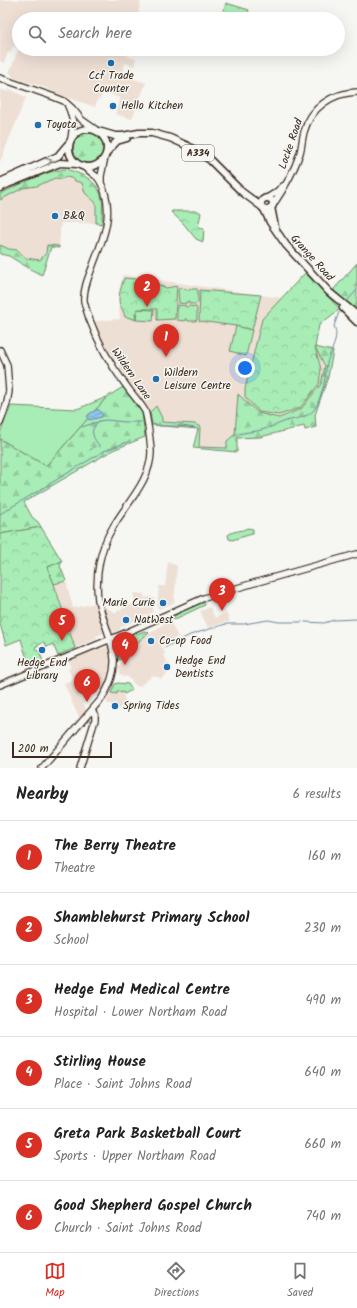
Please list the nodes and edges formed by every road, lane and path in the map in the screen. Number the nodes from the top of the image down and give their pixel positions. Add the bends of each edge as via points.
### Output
1 (0, 78) edge
2 (357, 92) edge
3 (66, 102) junction
4 (97, 130) junction
5 (139, 133) junction
6 (70, 141) junction
7 (106, 154) junction
8 (79, 165) junction
9 (0, 182) edge
10 (286, 183) junction
11 (102, 184) junction
12 (0, 188) edge
13 (245, 194) junction
14 (265, 198) junction
15 (272, 206) junction
16 (263, 208) junction
17 (275, 229) junction
18 (336, 299) junction
19 (357, 315) edge
20 (357, 322) edge
21 (0, 350) edge
22 (0, 423) edge
23 (357, 554) edge
24 (111, 639) junction
25 (0, 685) edge
26 (92, 711) junction
27 (42, 768) edge
28 (80, 768) edge

1 - 3 street
2 - 10 street, Locke Road via 325,101 314,111 308,121 298,159
3 - 4 street via 82,120
3 - 6 street via 73,125
4 - 5 main road, Grange Road / A334 via 115,136
4 - 6 main road via 85,128 73,135
4 - 7 main road via 106,140
5 - 7 main road, Grange Road / A334 via 117,141
5 - 13 main road, Grange Road / A334 via 164,136 188,146 210,160
6 - 8 main road via 70,154
9 -> 6 main road via 58,156
7 - 8 main road via 98,165
7 - 11 street, Wildern Lane via 101,176
8 - 11 street via 97,177
8 - 12 main road via 60,163
10 - 14 street, Locke Road
10 - 15 street, Locke Road
11 - 24 street, Wildern Lane via 108,218 87,283 84,301 102,348 147,417 151,453 142,482 113,526 101,555 97,592
13 - 14 main road, Grange Road / A334
13 - 16 main road, Grange Road / A334
14 - 15 main road via 271,200
14 - 16 main road via 261,203
15 - 16 main road via 268,209
15 - 17 main road, Grange Road / A334
16 - 17 main road, Grange Road / A334
17 - 18 main road, Grange Road / A334 via 286,245
18 - 19 main road, Grange Road / A334
18 - 20 main road, Grange Road / A334
21 - 22 street via 7,365 8,391
23 - 24 street via 216,594
24 - 25 street
24 - 26 street, Wildern Lane via 114,653 113,674 106,693
26 - 27 street, Wildern Lane
26 - 28 street via 95,720

